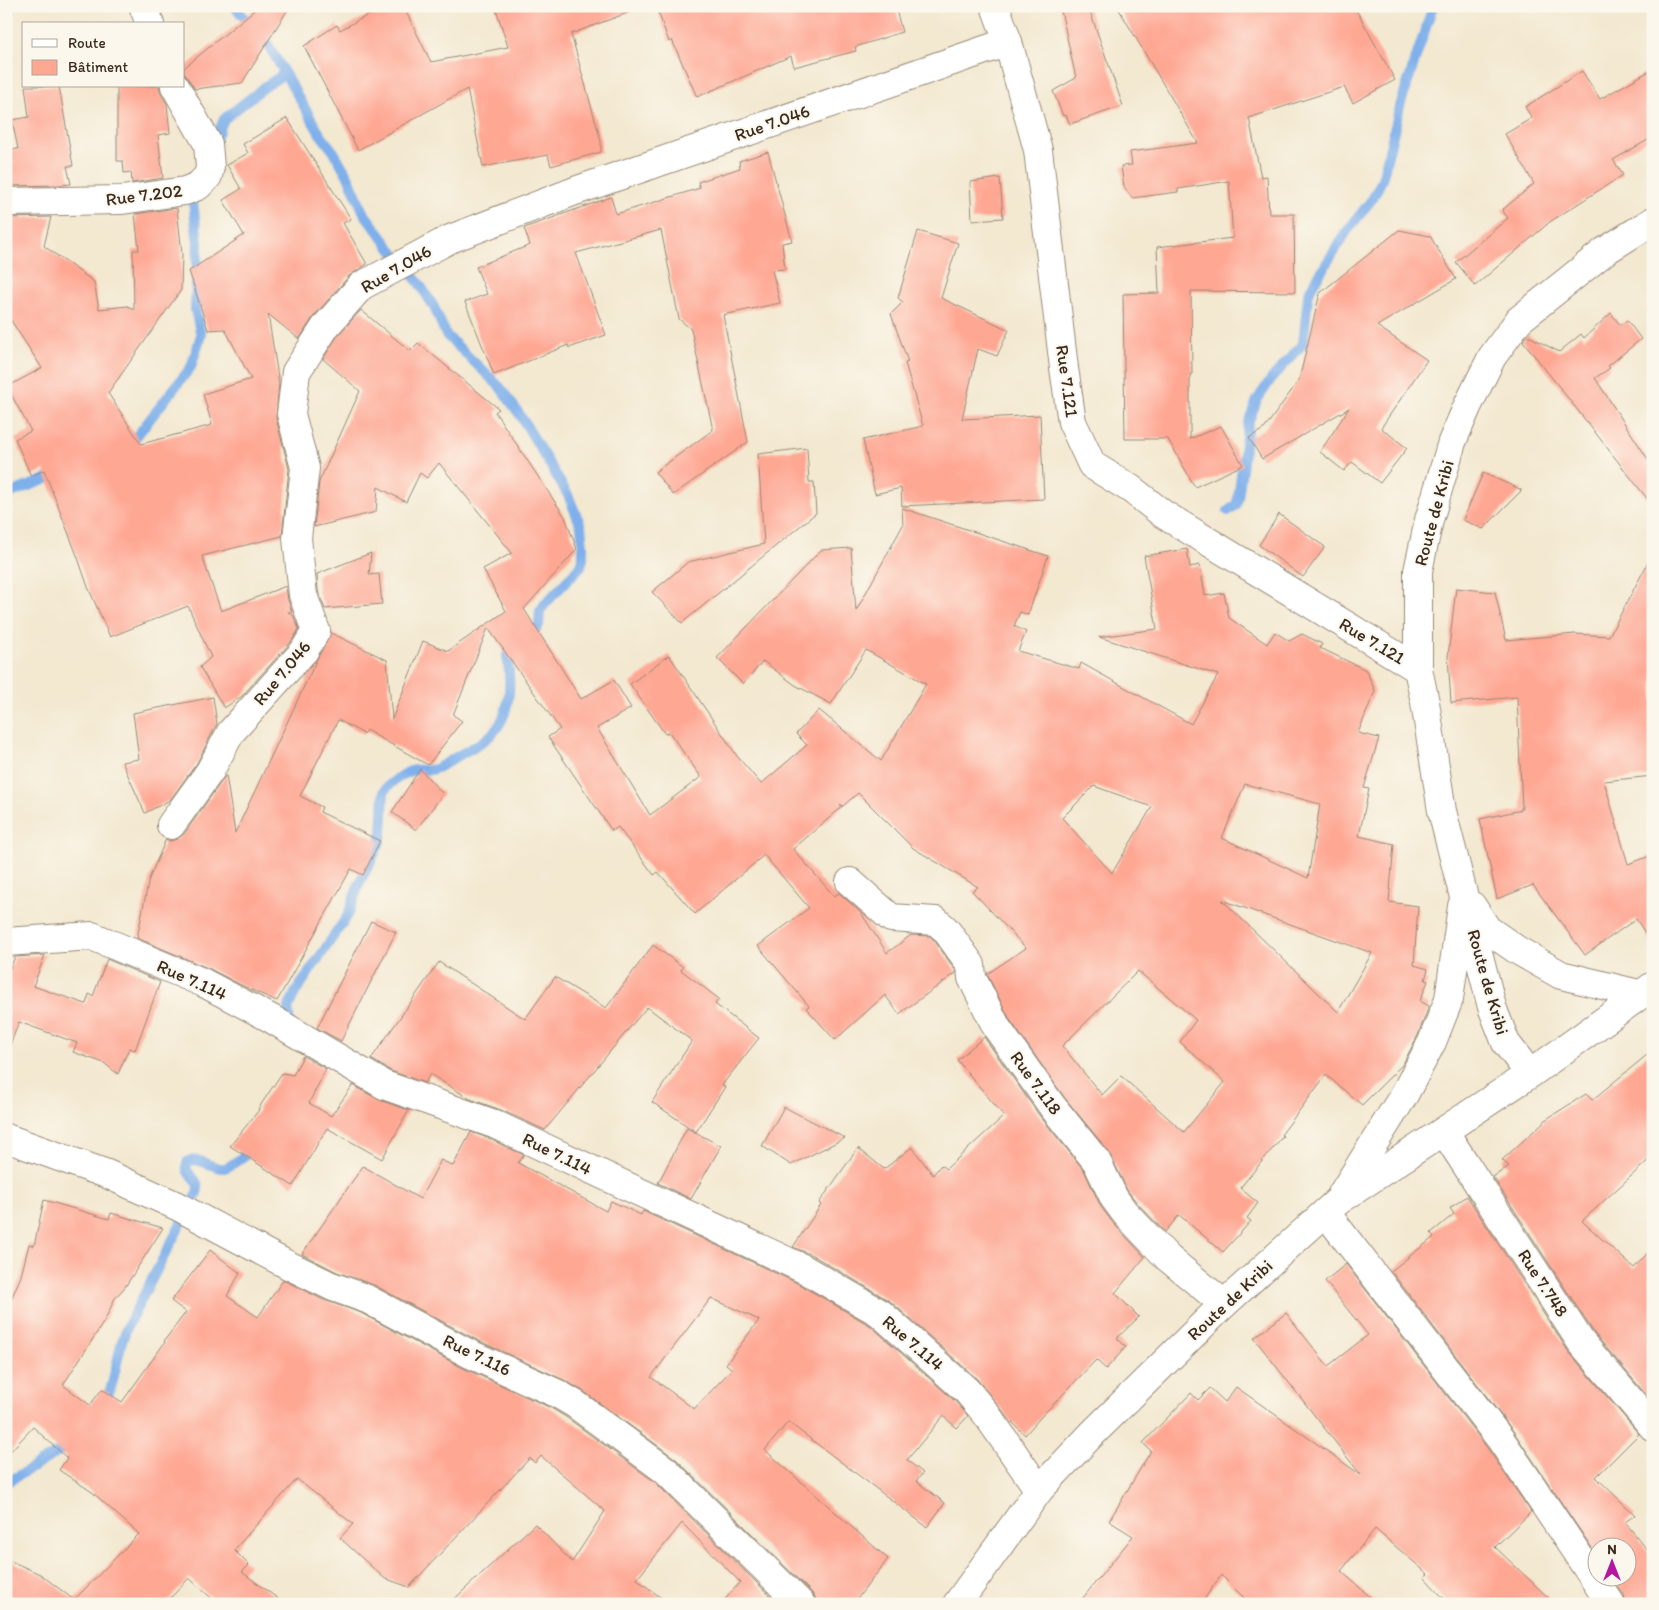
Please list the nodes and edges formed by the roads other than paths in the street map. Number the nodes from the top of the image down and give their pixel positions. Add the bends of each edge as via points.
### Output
1 (995, 6) edge
2 (1008, 42) junction
3 (176, 88) edge
4 (6, 202) edge
5 (1653, 221) edge
6 (1418, 669) junction
7 (171, 825) dead end
8 (850, 882) dead end
9 (1464, 892) junction
10 (6, 942) edge
11 (1646, 990) edge
12 (1530, 1074) junction
13 (1444, 1132) junction
14 (6, 1138) edge
15 (1332, 1207) junction
16 (1224, 1304) junction
17 (1653, 1428) edge
18 (1039, 1490) junction
19 (801, 1604) edge
20 (957, 1604) edge
21 (1611, 1604) edge

1 - 2 street, Rue 7.121
2 - 6 street, Rue 7.121 via 1038,150 1072,422 1092,465 1163,514
2 - 7 street, Rue 7.046 via 566,194 450,239 361,286 326,326 296,372 291,414 306,468 297,538 303,595 316,631 304,651 230,732 210,771
3 - 4 street, Rue 7.202 via 208,144 208,176 198,186 122,200
5 - 6 street, Route de Kribi via 1605,251 1519,320 1492,358 1452,442 1429,520 1418,571
6 - 9 street, Route de Kribi via 1442,811
8 - 16 street, Rue 7.118 via 891,918 936,921 946,930 971,965 972,978 997,1028 1052,1106 1097,1162 1125,1213 1168,1258
9 - 11 street via 1487,929 1561,975
9 - 12 street, Route de Kribi via 1492,1007 1506,1043
9 - 15 street via 1449,999 1432,1042 1404,1095
10 - 18 street, Rue 7.114 via 92,936 204,983 384,1085 494,1124 804,1269 880,1313 968,1391
11 - 12 street
12 - 13 street, Route de Kribi
13 - 15 street, Route de Kribi
13 - 17 street, Rue 7.748 via 1581,1342
14 - 19 street, Rue 7.116 via 107,1174 177,1206 286,1264 367,1299 468,1353 558,1394 671,1475
15 - 16 street, Route de Kribi
15 - 21 street via 1501,1440
16 - 18 street, Route de Kribi
18 - 20 street, Route de Kribi

